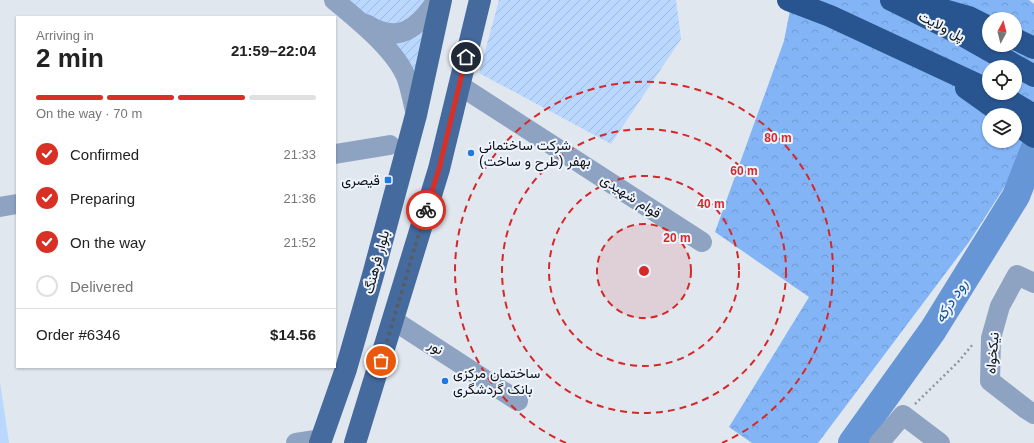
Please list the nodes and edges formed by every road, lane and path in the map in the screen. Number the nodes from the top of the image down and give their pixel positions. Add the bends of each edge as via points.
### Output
1 (334, 0) edge
2 (437, 0) edge
3 (441, 0) edge
4 (480, 0) edge
5 (788, 0) edge
6 (891, 0) edge
7 (908, 0) edge
8 (351, 14) junction
9 (982, 24) edge
10 (1022, 42) edge
11 (1034, 48) edge
12 (936, 66) junction
13 (1034, 76) edge
14 (459, 85) junction
15 (982, 87) edge
16 (1009, 100) edge
17 (994, 108) edge
18 (416, 115) junction
19 (1034, 115) edge
20 (1022, 128) edge
21 (1034, 137) edge
22 (390, 145) dead end
23 (336, 154) edge
24 (16, 204) edge
25 (0, 207) edge
26 (702, 242) dead end
27 (1025, 279) edge
28 (393, 320) junction
29 (991, 338) junction
30 (518, 401) dead end
31 (1034, 414) edge
32 (903, 415) junction
33 (321, 441) edge
34 (296, 443) edge
35 (355, 443) edge
36 (879, 443) edge
37 (940, 443) edge

1 - 8 street
2 - 8 street via 420,22 403,32 377,30
3 - 18 main road, بلوار فرهنگ
4 - 14 main road
5 - 12 highway via 867,33
6 - 13 highway, پل ولایت via 960,34
7 - 9 highway via 969,17
8 - 18 street via 394,57 406,78
10 - 11 highway
12 - 15 highway
12 - 17 highway
14 - 26 street, قوام شهیدی
14 - 28 main road via 439,169
16 - 19 highway
18 - 33 main road, بلوار فرهنگ via 346,369
20 - 21 highway
22 - 23 street
24 - 25 street
27 - 29 street, نیکخواه via 1000,306
28 - 30 street, نور
28 - 35 main road
29 - 31 street, نیکخواه via 990,381
29 - 32 path via 979,336 959,361
32 - 36 street
32 - 37 street
33 - 34 street

